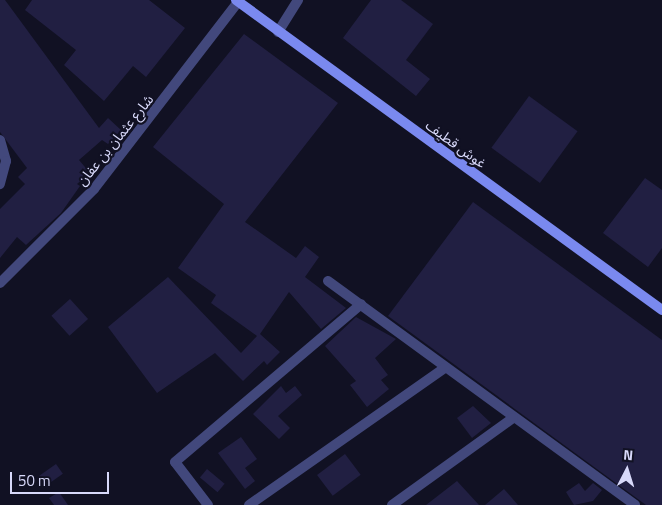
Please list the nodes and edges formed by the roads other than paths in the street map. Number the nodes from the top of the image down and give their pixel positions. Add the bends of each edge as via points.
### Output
1 (298, 0) edge
2 (237, 1) edge
3 (278, 32) junction
4 (0, 140) edge
5 (0, 184) edge
6 (328, 280) dead end
7 (0, 283) edge
8 (362, 304) junction
9 (662, 310) edge
10 (445, 368) junction
11 (513, 418) junction
12 (208, 505) edge
13 (249, 505) edge
14 (392, 505) edge
15 (635, 505) edge

1 - 3 street
2 - 3 main road, غوش قطيف
2 - 7 street, شارع عثمان بن عفان via 94,189
3 - 9 main road, غوش قطيف
4 - 5 street via 6,161
6 - 8 street
8 - 10 street
8 - 12 street via 175,462
10 - 11 street
10 - 13 street
11 - 14 street
11 - 15 street

